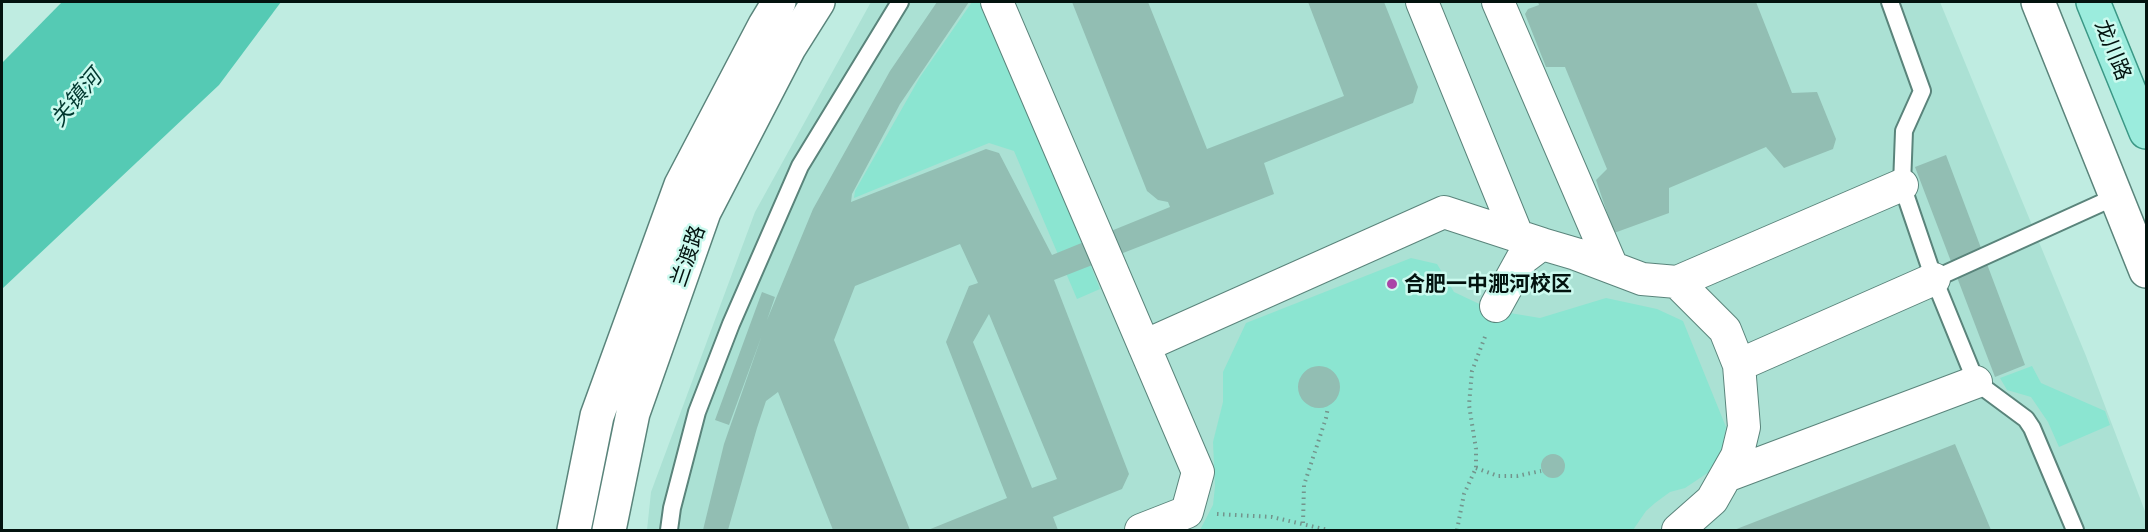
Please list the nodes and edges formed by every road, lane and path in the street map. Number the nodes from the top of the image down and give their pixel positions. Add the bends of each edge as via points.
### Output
1 (779, 2) edge
2 (818, 2) edge
3 (900, 2) edge
4 (997, 2) edge
5 (1422, 2) edge
6 (1498, 2) edge
7 (1890, 2) edge
8 (2038, 2) edge
9 (2093, 2) edge
10 (2146, 132) edge
11 (1902, 185) junction
12 (2117, 196) junction
13 (1529, 240) junction
14 (1612, 267) junction
15 (2146, 271) edge
16 (1934, 279) junction
17 (1677, 282) junction
18 (1496, 306) joint
19 (1144, 346) junction
20 (1738, 365) junction
21 (1976, 382) junction
22 (1328, 407) dead end
23 (1476, 468) junction
24 (1540, 471) dead end
25 (1726, 476) junction
26 (1187, 521) edge
27 (1303, 523) junction
28 (574, 531) edge
29 (609, 531) edge
30 (669, 531) edge
31 (1141, 531) edge
32 (1328, 531) edge
33 (1457, 531) edge
34 (1678, 531) edge
35 (2075, 531) edge

1 - 28 street, 兰渡路 via 681,185 597,416
2 - 29 street, 兰渡路 via 789,48 704,212 633,413
3 - 30 lane via 801,166 736,314 697,412
4 - 19 street
5 - 13 street
6 - 14 street
7 - 11 lane via 1922,91 1904,131
8 - 12 street
9 - 10 main road, 龙川路
11 - 16 lane
11 - 17 street
12 - 15 street
12 - 16 lane
13 - 14 street
13 - 18 street
13 - 19 street via 1444,212
14 - 17 street via 1642,279
16 - 20 street
16 - 21 lane
17 - 20 street via 1725,330
18 - 23 path via 1472,371 1469,405
19 - 26 street via 1198,472
20 - 25 street via 1744,427 1737,456
21 - 25 street
21 - 35 lane via 2026,419 2032,428
22 - 27 path via 1304,485
23 - 24 path via 1498,476
23 - 33 path via 1464,494
25 - 34 street via 1712,500
26 - 27 path via 1272,517
26 - 31 street
27 - 32 path

